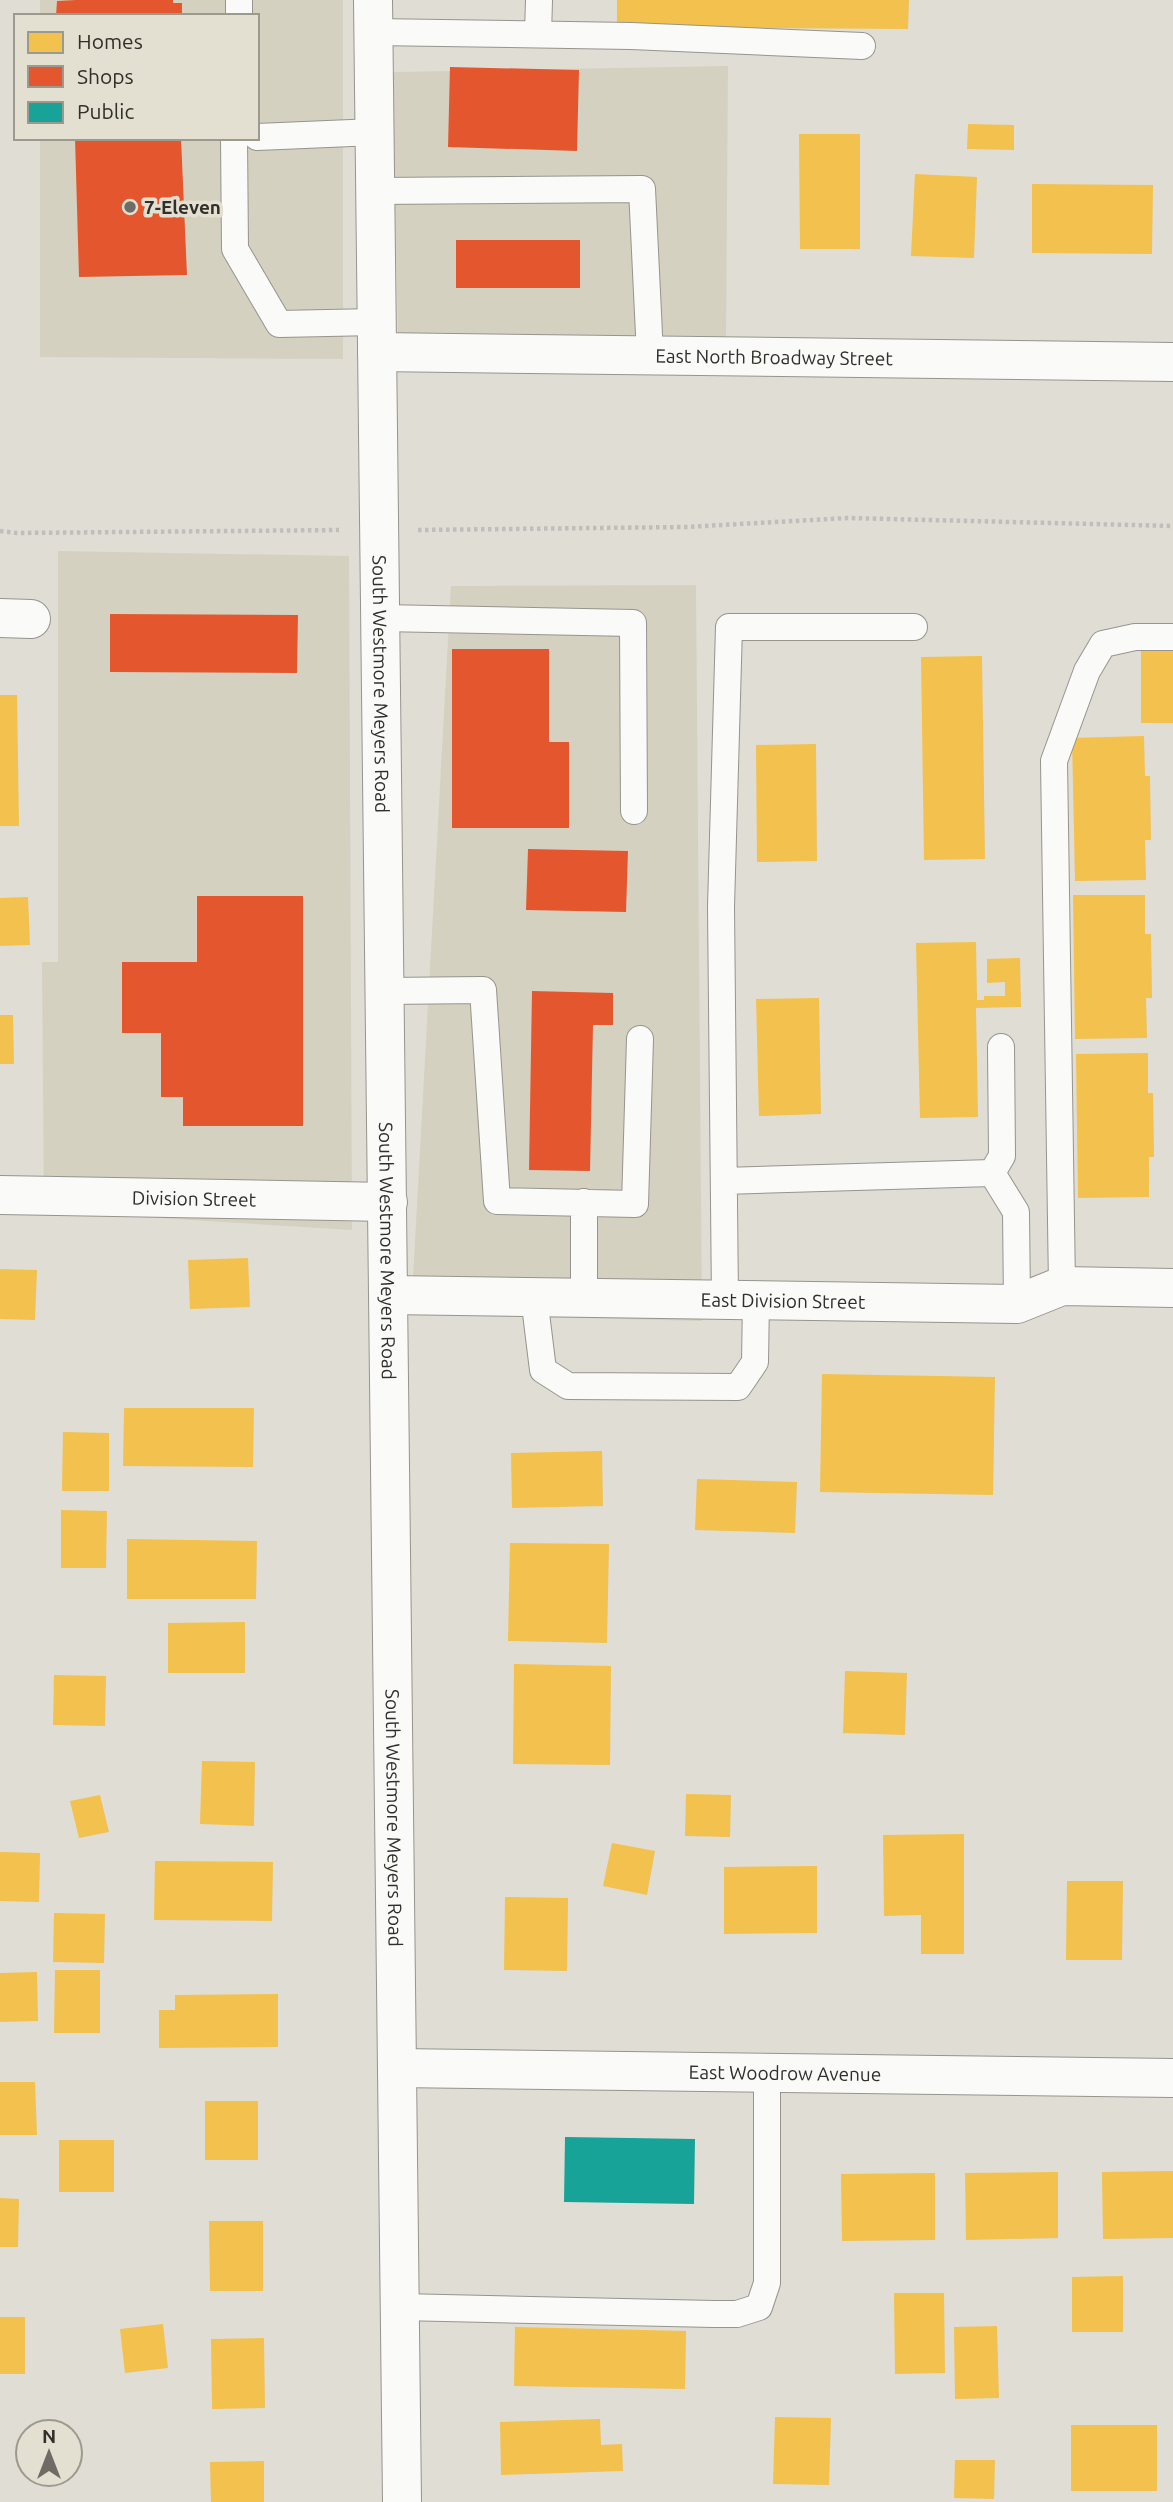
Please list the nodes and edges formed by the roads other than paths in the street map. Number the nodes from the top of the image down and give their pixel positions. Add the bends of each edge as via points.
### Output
1 (539, 0) edge
2 (374, 16) edge
3 (538, 34) junction
4 (862, 46) dead end
5 (375, 132) junction
6 (259, 136) edge
7 (234, 140) edge
8 (375, 191) junction
9 (377, 337) junction
10 (649, 355) junction
11 (1173, 362) edge
12 (381, 618) junction
13 (914, 627) dead end
14 (1173, 637) edge
15 (634, 811) dead end
16 (386, 991) junction
17 (640, 1039) dead end
18 (1001, 1047) dead end
19 (992, 1173) junction
20 (724, 1181) junction
21 (0, 1195) edge
22 (388, 1202) junction
23 (584, 1202) junction
24 (1062, 1286) junction
25 (1173, 1288) edge
26 (389, 1295) junction
27 (534, 1297) junction
28 (584, 1298) junction
29 (741, 1300) junction
30 (1017, 1304) junction
31 (397, 2068) junction
32 (767, 2073) junction
33 (1173, 2078) edge
34 (400, 2307) junction
35 (402, 2502) edge

1 - 3 lane
2 - 3 lane
2 - 5 street, South Westmore Meyers Road
3 - 4 lane
5 - 6 lane
5 - 8 street, South Westmore Meyers Road
7 - 9 lane via 235,249 279,324
8 - 9 street, South Westmore Meyers Road
8 - 10 lane via 642,189
9 - 10 street, East North Broadway Street
9 - 12 street, South Westmore Meyers Road
10 - 11 street, East North Broadway Street
12 - 15 lane via 633,623
12 - 16 street, South Westmore Meyers Road
13 - 20 lane via 729,628 721,907
14 - 24 lane via 1135,637 1103,644 1087,670 1054,761
16 - 22 street, South Westmore Meyers Road
16 - 23 lane via 484,990 497,1201
17 - 23 lane via 635,1204
18 - 19 lane via 1002,1156
19 - 20 lane
19 - 30 lane via 1016,1212
20 - 29 lane
21 - 22 street, Division Street
22 - 26 street, South Westmore Meyers Road
23 - 28 lane
24 - 25 street, East Division Street
24 - 30 street, East Division Street
26 - 27 street, East Division Street
26 - 31 street, South Westmore Meyers Road
27 - 28 street, East Division Street
27 - 29 lane via 542,1370 568,1386 737,1387 755,1362
28 - 29 street, East Division Street
29 - 30 street, East Division Street
31 - 32 street, East Woodrow Avenue
31 - 34 street, South Westmore Meyers Road
32 - 33 street, East Woodrow Avenue
32 - 34 lane via 767,2283 759,2307 737,2314
34 - 35 street, South Westmore Meyers Road

